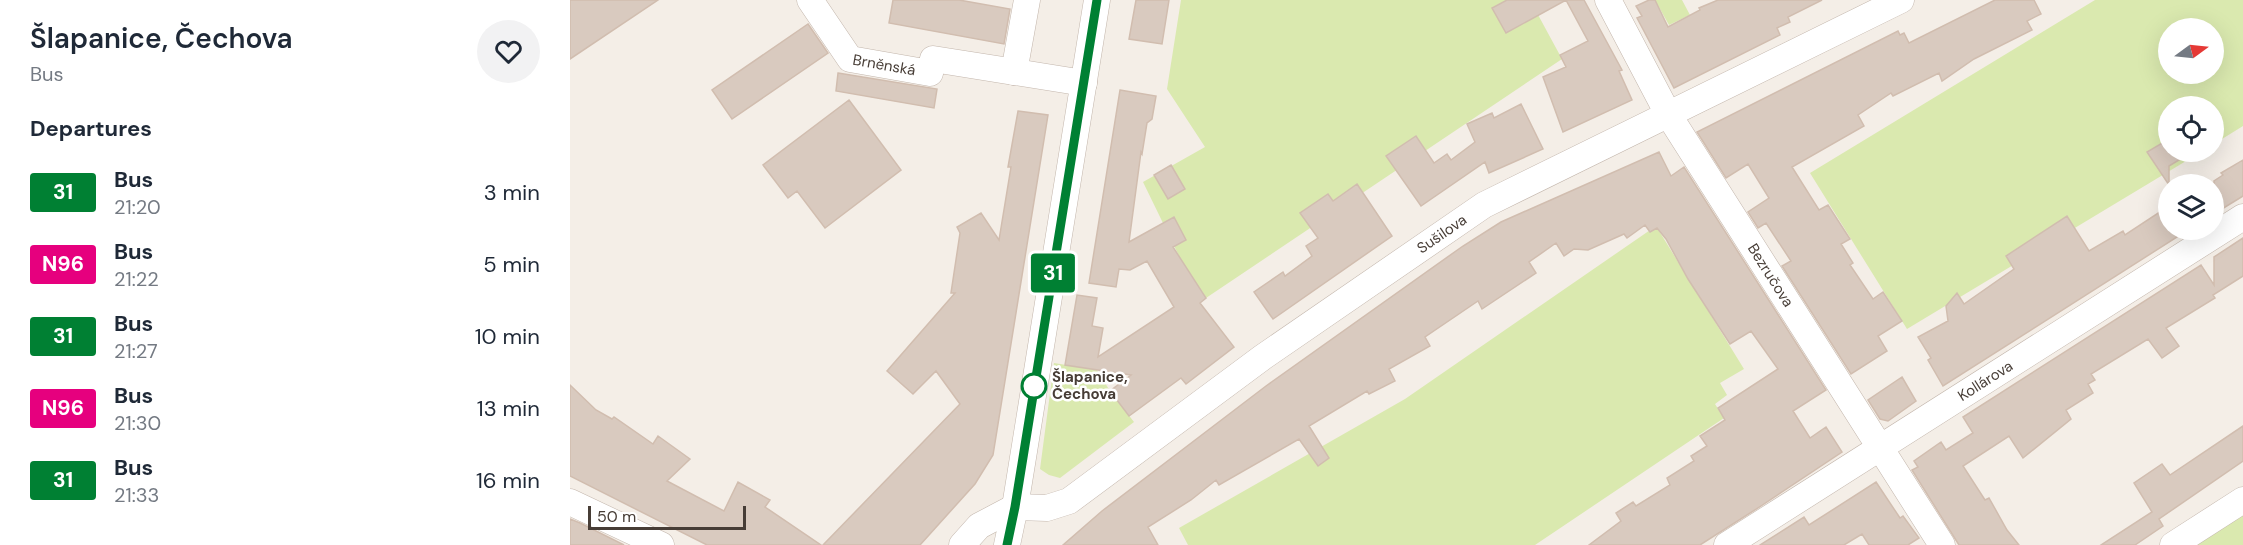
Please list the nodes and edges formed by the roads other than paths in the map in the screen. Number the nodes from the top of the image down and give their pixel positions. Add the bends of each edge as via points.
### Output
1 (810, 0) edge
2 (1027, 0) edge
3 (1097, 0) edge
4 (1608, 0) edge
5 (1901, 0) edge
6 (1014, 72) junction
7 (1084, 83) junction
8 (1668, 114) junction
9 (2243, 217) edge
10 (1880, 446) junction
11 (2243, 500) edge
12 (570, 502) edge
13 (1015, 507) junction
14 (661, 545) edge
15 (962, 545) edge
16 (1007, 545) edge
17 (1726, 545) edge
18 (1942, 545) edge
19 (2173, 545) edge

1 - 6 street, Brněnská via 849,59 930,73 933,59
2 - 6 street
3 - 7 street
4 - 8 street, Bezručova
5 - 8 street, Sušilova
6 - 7 street, Brněnská
7 - 13 street
8 - 10 street, Bezručova
8 - 13 street, Sušilova via 1484,205 1263,357 1070,501 1047,508
9 - 10 street, Kollárova
10 - 17 street, Kollárova
10 - 18 street, Bezručova
11 - 19 street
12 - 14 street
13 - 15 street via 979,526
13 - 16 street

